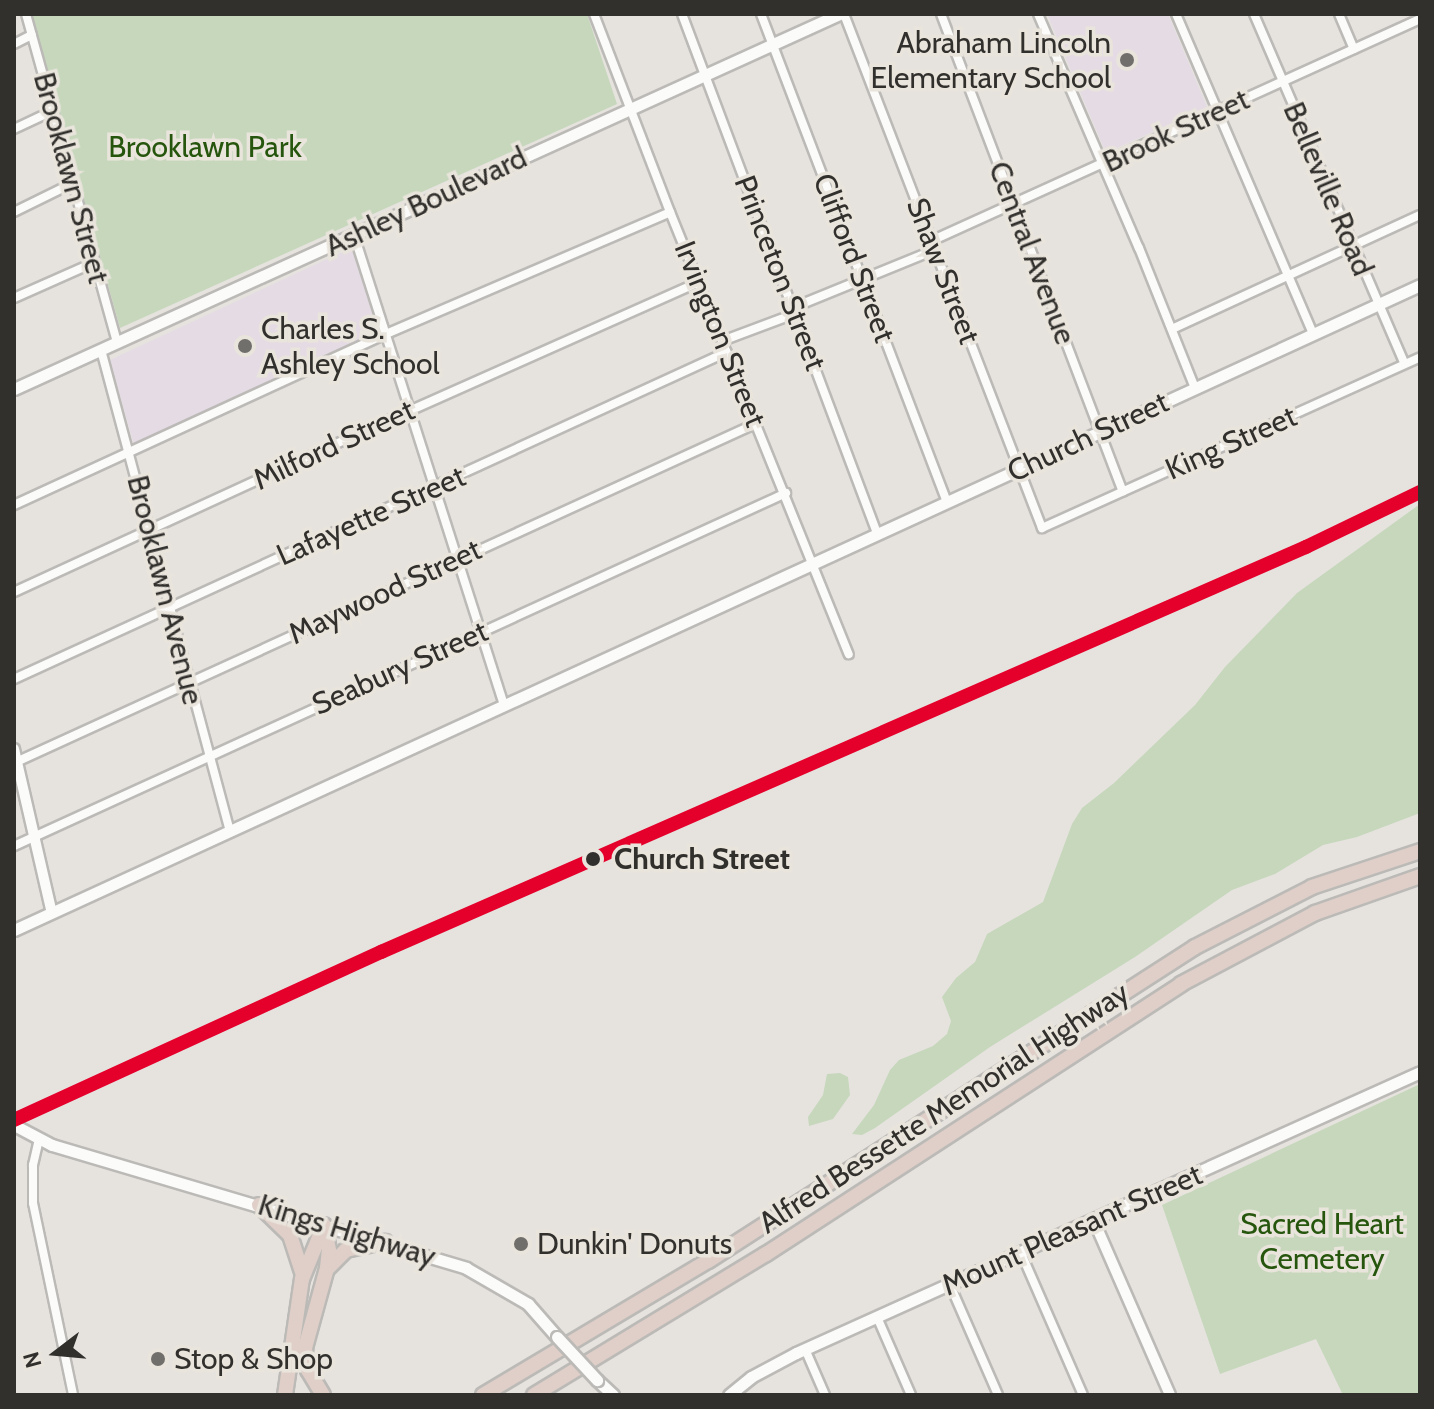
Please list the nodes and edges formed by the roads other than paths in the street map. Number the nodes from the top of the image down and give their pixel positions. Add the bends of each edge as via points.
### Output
1 (26, 14) edge
2 (594, 14) edge
3 (682, 14) edge
4 (761, 14) edge
5 (842, 14) edge
6 (941, 14) edge
7 (1038, 14) edge
8 (1176, 14) edge
9 (1254, 14) edge
10 (1339, 14) edge
11 (1420, 19) edge
12 (32, 35) junction
13 (14, 44) edge
14 (772, 44) junction
15 (1354, 49) junction
16 (703, 76) junction
17 (1282, 82) junction
18 (629, 109) junction
19 (52, 111) junction
20 (1217, 113) junction
21 (14, 129) edge
22 (1101, 165) junction
23 (71, 184) junction
24 (1013, 204) junction
25 (14, 212) edge
26 (670, 212) junction
27 (1420, 215) edge
28 (354, 235) junction
29 (933, 246) junction
30 (1354, 247) junction
31 (93, 263) junction
32 (1288, 277) junction
33 (862, 280) junction
34 (699, 282) junction
35 (1420, 285) edge
36 (14, 298) edge
37 (1377, 305) junction
38 (793, 311) junction
39 (1172, 329) junction
40 (386, 334) junction
41 (1313, 334) junction
42 (722, 341) junction
43 (117, 342) junction
44 (101, 350) junction
45 (727, 352) junction
46 (1420, 357) edge
47 (1404, 363) junction
48 (1195, 388) junction
49 (14, 389) edge
50 (410, 410) junction
51 (757, 423) junction
52 (1100, 431) junction
53 (130, 452) junction
54 (1018, 469) junction
55 (434, 487) junction
56 (1123, 492) junction
57 (786, 493) junction
58 (947, 502) junction
59 (14, 505) edge
60 (1042, 528) joint
61 (150, 530) junction
62 (877, 533) junction
63 (458, 559) junction
64 (815, 562) junction
65 (14, 592) edge
66 (170, 608) junction
67 (481, 632) junction
68 (849, 654) dead end
69 (14, 679) edge
70 (188, 683) junction
71 (504, 705) junction
72 (14, 749) edge
73 (209, 756) junction
74 (15, 762) edge
75 (230, 830) junction
76 (34, 837) junction
77 (14, 846) edge
78 (1420, 851) edge
79 (1420, 876) edge
80 (52, 913) junction
81 (14, 930) edge
82 (1420, 1072) edge
83 (14, 1125) edge
84 (39, 1139) junction
85 (259, 1205) junction
86 (1094, 1221) junction
87 (324, 1225) junction
88 (385, 1242) junction
89 (1021, 1253) junction
90 (327, 1268) junction
91 (302, 1279) junction
92 (950, 1285) junction
93 (877, 1317) junction
94 (805, 1349) junction
95 (523, 1372) junction
96 (73, 1395) edge
97 (285, 1395) edge
98 (323, 1395) edge
99 (472, 1395) edge
100 (483, 1395) edge
101 (537, 1395) edge
102 (613, 1395) edge
103 (729, 1395) edge
104 (825, 1395) edge
105 (911, 1395) edge
106 (998, 1395) edge
107 (1083, 1395) edge
108 (1170, 1395) edge

1 - 12 street, Brooklawn Street
2 - 18 street, Irvington Street
3 - 16 street, Princeton Street
4 - 14 street, Clifford Street
5 - 14 main road, Ashley Boulevard
5 - 29 street, Shaw Street
6 - 24 street, Central Avenue
7 - 22 street
8 - 20 street
9 - 17 street, Belleville Road
10 - 15 street
11 - 15 street, Brook Street
12 - 13 street
12 - 19 street, Brooklawn Street
14 - 16 main road, Ashley Boulevard
14 - 33 street, Clifford Street
15 - 17 street, Brook Street
16 - 18 main road, Ashley Boulevard
16 - 38 street, Princeton Street
17 - 20 street, Brook Street
17 - 30 street, Belleville Road
18 - 26 street, Irvington Street
18 - 28 main road, Ashley Boulevard
19 - 21 street
19 - 23 street, Brooklawn Street
20 - 22 street, Brook Street
20 - 32 street
22 - 24 street, Brook Street
22 - 39 street
23 - 25 street
23 - 31 street, Brooklawn Street
24 - 29 street, Brook Street
24 - 52 street, Central Avenue
26 - 34 street, Irvington Street
26 - 40 street
27 - 30 street
28 - 40 street
28 - 43 main road, Ashley Boulevard
29 - 33 street, Brook Street
29 - 54 street, Shaw Street
30 - 32 street
30 - 37 street, Belleville Road
31 - 36 street
31 - 43 street, Brooklawn Street
32 - 39 street
32 - 41 street
33 - 38 street, Brook Street
33 - 58 street, Clifford Street
34 - 42 street, Irvington Street
34 - 50 street, Milford Street
35 - 37 main road, Church Street
37 - 41 main road, Church Street
37 - 47 street, Belleville Road
38 - 42 street, Brook Street
38 - 62 street, Princeton Street
39 - 48 street
40 - 50 street
40 - 53 street
41 - 48 main road, Church Street
42 - 45 street, Irvington Street
43 - 44 main road, Ashley Boulevard
44 - 49 main road, Ashley Boulevard
44 - 53 street, Brooklawn Avenue
45 - 51 street, Irvington Street
45 - 55 street, Lafayette Street
46 - 47 street, King Street
47 - 56 street, King Street
48 - 52 main road, Church Street
50 - 55 street
50 - 61 street, Milford Street
51 - 57 street, Irvington Street
51 - 63 street, Maywood Street
52 - 54 main road, Church Street
52 - 56 street, Central Avenue
53 - 59 street
53 - 61 street, Brooklawn Avenue
54 - 58 main road, Church Street
54 - 60 street, Shaw Street
55 - 63 street
55 - 66 street, Lafayette Street
56 - 60 street, King Street
57 - 64 street, Irvington Street
57 - 67 street, Seabury Street
58 - 62 main road, Church Street
61 - 65 street, Milford Street
61 - 66 street, Brooklawn Avenue
62 - 64 main road, Church Street
63 - 67 street
63 - 70 street, Maywood Street
64 - 68 street, Irvington Street
64 - 71 main road, Church Street
66 - 69 street, Lafayette Street
66 - 70 street, Brooklawn Avenue
67 - 71 street
67 - 73 street, Seabury Street
70 - 73 street, Brooklawn Avenue
70 - 74 street, Maywood Street
71 - 75 main road, Church Street
72 - 74 street
73 - 75 street, Brooklawn Avenue
73 - 76 street, Seabury Street
74 - 76 street
75 - 80 main road, Church Street
76 - 77 street, Seabury Street
76 - 80 street
78 - 95 highway, Alfred Bessette Memorial Highway via 1312,887 1195,947 708,1261
79 - 101 highway, Alfred Bessette Memorial Highway via 1315,913 1181,984 766,1254
80 - 81 main road, Church Street
82 - 86 main road, Mount Pleasant Street
83 - 84 main road, Kings Highway
84 - 85 main road, Kings Highway
84 - 96 street via 33,1203
85 - 87 main road, Kings Highway
85 - 91 highway via 290,1235
86 - 89 main road, Mount Pleasant Street
86 - 108 street
87 - 88 main road, Kings Highway
87 - 90 highway
87 - 91 highway
88 - 90 highway via 346,1250
88 - 102 main road, Kings Highway, bridge via 482,1275 528,1304
89 - 92 main road, Mount Pleasant Street
89 - 107 street
90 - 98 highway via 305,1348 308,1370
91 - 97 highway
92 - 93 main road, Mount Pleasant Street
92 - 106 street
93 - 94 main road, Mount Pleasant Street
93 - 105 street
94 - 103 main road, Mount Pleasant Street via 759,1371
94 - 104 street
95 - 99 highway
95 - 100 highway, Alfred Bessette Memorial Highway

